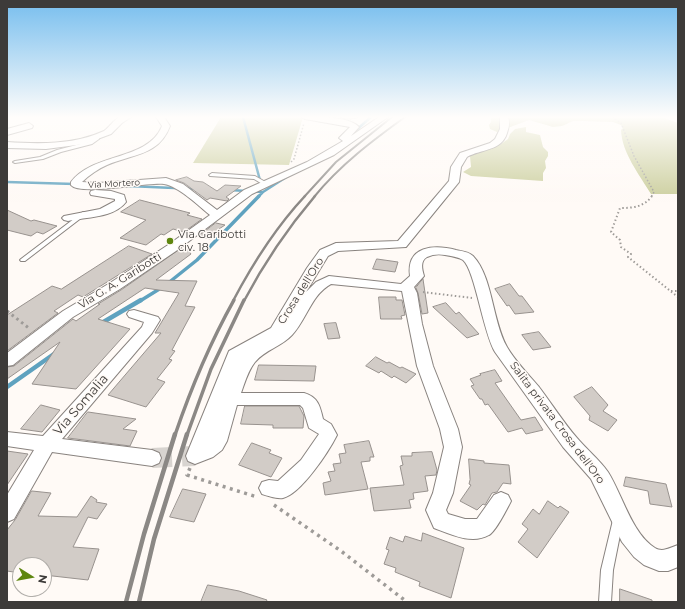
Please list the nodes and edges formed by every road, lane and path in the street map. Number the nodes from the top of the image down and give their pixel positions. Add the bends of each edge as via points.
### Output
1 (83, 145) edge
2 (150, 145) edge
3 (298, 145) edge
4 (333, 145) edge
5 (342, 145) edge
6 (489, 145) edge
7 (630, 145) edge
8 (331, 153) junction
9 (294, 159) dead end
10 (15, 162) dead end
11 (212, 175) dead end
12 (271, 182) junction
13 (80, 186) junction
14 (83, 214) junction
15 (217, 215) junction
16 (68, 218) dead end
17 (23, 260) dead end
18 (408, 288) junction
19 (669, 291) junction
20 (678, 291) edge
21 (678, 297) edge
22 (484, 300) junction
23 (7, 311) edge
24 (134, 314) dead end
25 (38, 336) junction
26 (7, 361) edge
27 (232, 399) junction
28 (7, 439) edge
29 (48, 444) junction
30 (195, 456) junction
31 (152, 458) tunnel mouth
32 (267, 496) junction
33 (501, 501) dead end
34 (7, 513) edge
35 (620, 514) junction
36 (678, 555) edge
37 (408, 602) edge
38 (606, 602) edge

1 - 10 lane via 35,160
2 - 13 street, Via Mortero via 105,163 82,176 76,182 76,185
3 - 9 path
4 - 8 street
5 - 8 street, Via G. A. Garibotti
6 - 30 street, Crosa dell'Oro via 463,155 456,167 454,182 402,244 336,247 324,253 276,330 234,355
7 - 19 path via 644,178 654,192 651,198 639,207 620,208 611,232 620,240 621,247 631,254 628,257
8 - 12 street, Via G. A. Garibotti
11 - 12 lane via 255,178
12 - 15 street, Via G. A. Garibotti via 248,192
13 - 14 street via 84,192 120,197 121,202 103,212
13 - 15 street, Via Mortero via 166,181 179,186
14 - 16 street
14 - 17 lane
15 - 25 street, Via G. A. Garibotti via 172,248
18 - 22 path
18 - 22 street, Salita privata Crosa dell'Oro via 417,276 415,260 423,253 451,252 468,258 475,270
18 - 27 street via 329,280 319,284 282,337 264,346 248,359
18 - 33 street via 425,366 449,429 453,447 443,493 436,510 441,521 465,529 483,528
19 - 20 path
19 - 21 path
22 - 35 street, Salita privata Crosa dell'Oro via 499,346 570,442 596,470
23 - 25 path
24 - 29 street, Via Somalia via 153,320
25 - 26 street, Via G. A. Garibotti
27 - 30 street via 216,444 208,452
27 - 32 street via 304,400 311,405 315,423 325,429 328,435 308,466 282,490
28 - 29 street
29 - 31 street
29 - 34 street, Via Somalia
30 - 32 path via 187,475
32 - 37 path
35 - 36 street, Salita privata Crosa dell'Oro via 640,549 649,557 662,561 674,559
35 - 38 lane via 607,570

